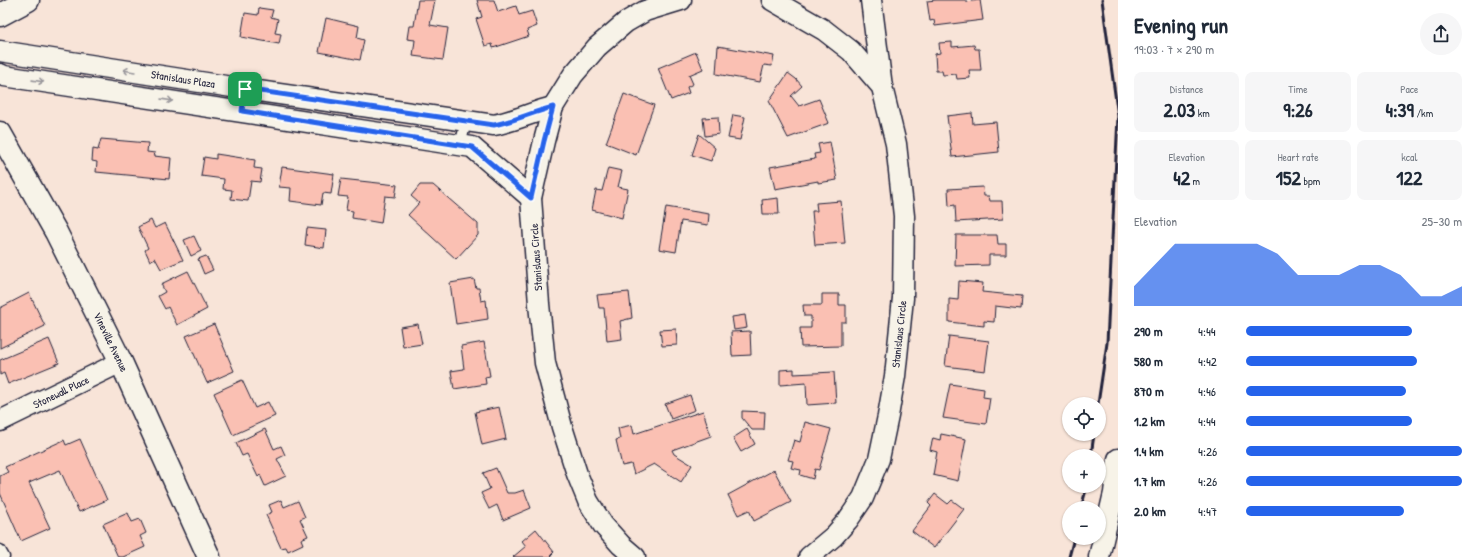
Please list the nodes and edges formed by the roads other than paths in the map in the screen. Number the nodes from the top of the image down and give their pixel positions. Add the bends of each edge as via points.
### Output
1 (28, 0) edge
2 (681, 0) edge
3 (772, 0) edge
4 (871, 0) edge
5 (0, 15) edge
6 (0, 51) edge
7 (0, 74) edge
8 (882, 87) junction
9 (243, 100) junction
10 (553, 107) junction
11 (466, 122) junction
12 (0, 133) edge
13 (460, 145) junction
14 (531, 198) junction
15 (121, 362) junction
16 (0, 421) edge
17 (1118, 466) edge
18 (0, 550) edge
19 (4, 557) edge
20 (209, 557) edge
21 (635, 557) edge
22 (808, 557) edge
23 (1099, 557) edge

1 - 5 main road
2 - 10 street, Stanislaus Circle via 645,11 626,22 597,46 574,74
3 - 8 street, Stanislaus Circle via 824,30 851,51
4 - 8 street, Stanislaus Circle
9 -> 6 street, Stanislaus Plaza
7 -> 9 street, Stanislaus Plaza
8 - 22 street, Stanislaus Circle via 896,144 904,216 903,298 895,376 879,459 863,498 834,536
9 - 11 street, Stanislaus Plaza
9 - 13 street, Stanislaus Plaza
10 - 11 street, Stanislaus Plaza via 506,123 494,125
10 - 14 street, Stanislaus Circle
11 - 13 lane
12 - 15 main road, Vineville Avenue via 56,232
13 - 14 street, Stanislaus Plaza via 472,147
14 - 21 street, Stanislaus Circle via 545,363 562,427 588,501 603,524
15 - 16 street, Stonewall Place
15 - 20 main road, Vineville Avenue
17 - 23 street
18 - 19 lane

